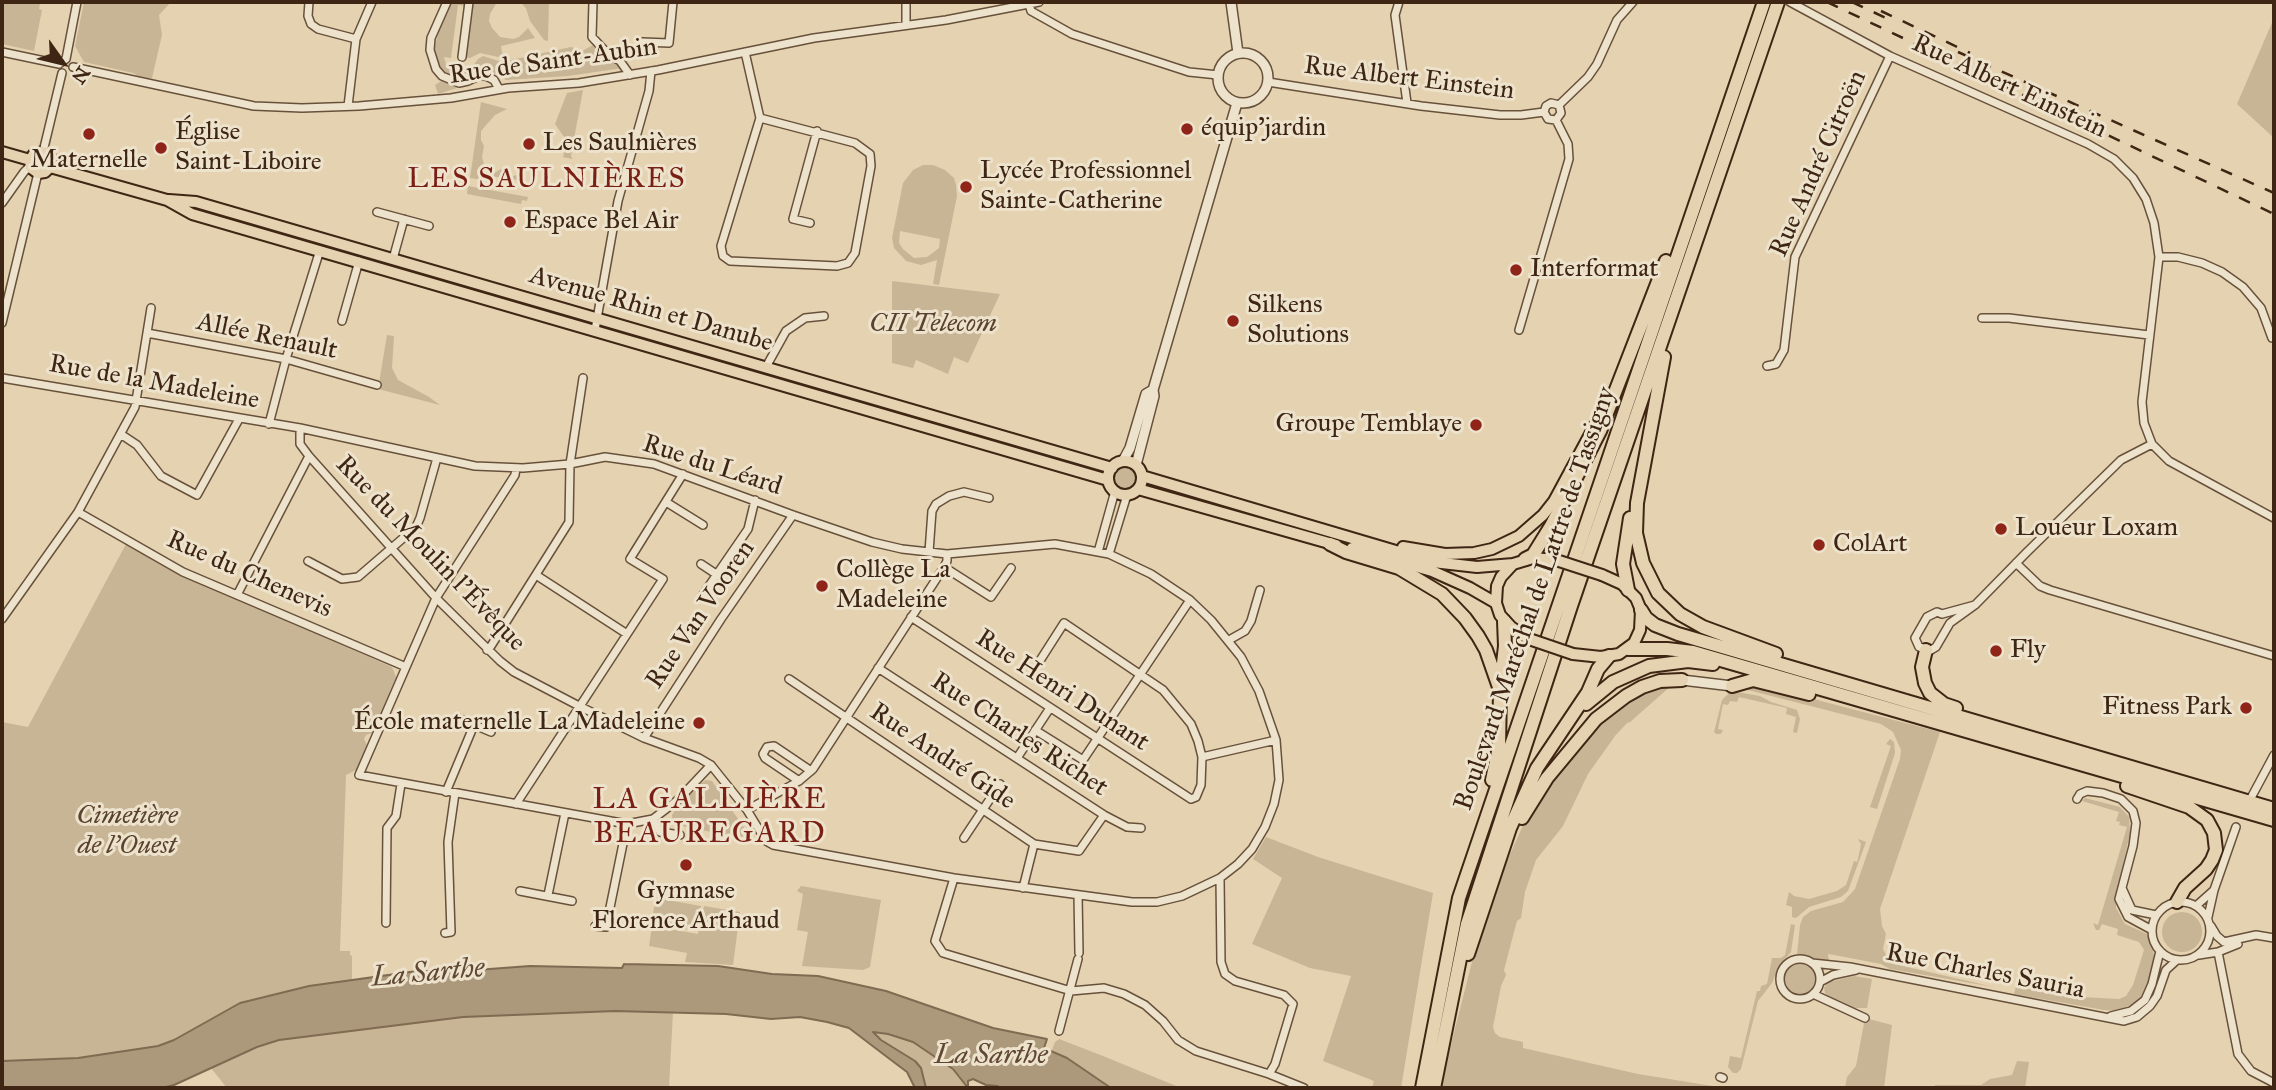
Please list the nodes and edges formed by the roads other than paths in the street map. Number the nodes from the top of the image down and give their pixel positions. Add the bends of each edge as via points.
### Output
1 (77, 2) edge
2 (309, 2) edge
3 (372, 2) edge
4 (447, 2) edge
5 (469, 2) edge
6 (593, 2) edge
7 (673, 2) edge
8 (906, 2) edge
9 (1038, 2) edge
10 (1231, 2) edge
11 (1399, 2) edge
12 (1633, 2) edge
13 (1763, 2) edge
14 (1778, 2) edge
15 (1790, 2) edge
16 (1029, 4) junction
17 (906, 25) junction
18 (1762, 29) junction
19 (356, 39) junction
20 (642, 42) dead end
21 (2, 52) edge
22 (745, 52) junction
23 (1238, 53) junction
24 (1890, 56) junction
25 (462, 57) dead end
26 (64, 60) junction
27 (73, 67) junction
28 (651, 71) junction
29 (62, 74) junction
30 (630, 75) junction
31 (1217, 75) junction
32 (1268, 82) junction
33 (499, 89) junction
34 (1237, 103) junction
35 (1407, 103) junction
36 (348, 106) junction
37 (1559, 106) junction
38 (1544, 112) junction
39 (760, 118) junction
40 (1556, 120) junction
41 (817, 131) junction
42 (1720, 133) junction
43 (44, 149) junction
44 (2, 152) edge
45 (33, 166) junction
46 (50, 167) junction
47 (172, 200) junction
48 (2, 203) edge
49 (377, 212) dead end
50 (404, 219) junction
51 (810, 223) dead end
52 (429, 226) dead end
53 (320, 250) junction
54 (2159, 257) junction
55 (393, 259) junction
56 (359, 261) junction
57 (151, 308) dead end
58 (824, 316) dead end
59 (1982, 318) dead end
60 (342, 321) dead end
61 (2, 323) edge
62 (596, 324) junction
63 (1667, 328) junction
64 (1519, 330) dead end
65 (147, 334) junction
66 (2149, 335) junction
67 (2272, 338) dead end
68 (286, 359) junction
69 (1767, 366) dead end
70 (766, 367) junction
71 (583, 378) dead end
72 (2, 379) edge
73 (377, 385) dead end
74 (1153, 390) junction
75 (1616, 393) junction
76 (136, 402) junction
77 (239, 419) junction
78 (269, 424) junction
79 (300, 428) junction
80 (122, 435) junction
81 (1648, 439) junction
82 (2152, 444) junction
83 (309, 456) junction
84 (437, 458) junction
85 (1123, 461) junction
86 (570, 464) junction
87 (1136, 465) junction
88 (1112, 467) junction
89 (516, 468) junction
90 (683, 474) junction
91 (1142, 476) junction
92 (1108, 480) junction
93 (1138, 488) junction
94 (1115, 491) junction
95 (1127, 495) junction
96 (989, 498) dead end
97 (754, 499) junction
98 (666, 502) junction
99 (78, 512) junction
100 (793, 515) junction
101 (2274, 518) edge
102 (703, 526) dead end
103 (1332, 538) junction
104 (1365, 542) junction
105 (392, 548) junction
106 (929, 552) junction
107 (1098, 552) junction
108 (947, 554) junction
109 (1109, 554) junction
110 (308, 561) dead end
111 (1519, 562) junction
112 (2016, 563) junction
113 (701, 564) dead end
114 (944, 567) junction
115 (1011, 568) dead end
116 (716, 574) junction
117 (536, 575) junction
118 (1260, 590) dead end
119 (1629, 590) junction
120 (237, 596) junction
121 (702, 596) dead end
122 (436, 598) junction
123 (1189, 600) junction
124 (1496, 603) junction
125 (1975, 605) junction
126 (1641, 610) junction
127 (1942, 614) junction
128 (911, 617) junction
129 (2, 619) edge
130 (1504, 621) junction
131 (1950, 623) junction
132 (626, 634) junction
133 (1229, 640) junction
134 (1628, 649) junction
135 (487, 650) junction
136 (1926, 650) junction
137 (1609, 656) junction
138 (2274, 656) edge
139 (1041, 659) dead end
140 (406, 667) junction
141 (878, 668) junction
142 (1141, 674) junction
143 (789, 679) dead end
144 (1787, 679) junction
145 (1682, 680) joint
146 (1732, 686) joint
147 (1500, 690) junction
148 (1826, 691) junction
149 (1925, 705) junction
150 (579, 706) junction
151 (1050, 708) junction
152 (1573, 716) junction
153 (458, 718) dead end
154 (846, 718) junction
155 (474, 725) junction
156 (2001, 728) junction
157 (1035, 730) junction
158 (491, 732) dead end
159 (644, 738) junction
160 (1098, 739) junction
161 (1276, 740) junction
162 (2015, 746) junction
163 (2274, 755) edge
164 (1202, 757) junction
165 (1017, 758) junction
166 (711, 765) junction
167 (811, 771) junction
168 (799, 781) junction
169 (401, 784) junction
170 (1000, 784) dead end
171 (450, 793) junction
172 (2252, 796) dead end
173 (2077, 799) dead end
174 (516, 804) junction
175 (984, 808) junction
176 (2274, 809) edge
177 (747, 810) junction
178 (565, 813) junction
179 (1104, 815) junction
180 (653, 819) junction
181 (2274, 820) edge
182 (626, 824) junction
183 (2236, 827) dead end
184 (1141, 828) dead end
185 (681, 835) dead end
186 (964, 838) dead end
187 (1479, 838) junction
188 (1034, 844) junction
189 (1494, 871) junction
190 (954, 878) junction
191 (1220, 878) junction
192 (2122, 887) junction
193 (1023, 888) junction
194 (2214, 890) junction
195 (520, 891) dead end
196 (548, 895) junction
197 (1078, 895) junction
198 (572, 901) dead end
199 (2177, 902) junction
200 (2196, 906) junction
201 (2156, 915) junction
202 (2209, 920) junction
203 (386, 923) dead end
204 (595, 926) dead end
205 (2152, 930) junction
206 (444, 933) dead end
207 (2250, 936) junction
208 (2274, 939) edge
209 (2160, 951) junction
210 (2218, 952) junction
211 (2198, 955) junction
212 (2176, 960) junction
213 (1812, 963) junction
214 (1857, 970) junction
215 (1820, 982) junction
216 (1071, 991) junction
217 (1813, 994) junction
218 (2106, 1016) junction
219 (1865, 1018) dead end
220 (1446, 1027) junction
221 (1059, 1031) dead end
222 (1269, 1074) junction
223 (2274, 1083) edge
224 (1304, 1088) edge
225 (1422, 1088) edge
226 (1434, 1088) edge

1 - 26 street
2 - 19 street via 311,24
3 - 19 street
4 - 33 street via 431,38 436,69 459,83 488,76
5 - 25 street
6 - 30 street via 592,37
7 - 20 street via 669,43
8 - 17 street
9 - 16 street, Rue de Saint-Aubin
10 - 23 street
11 - 35 street via 1395,15
12 - 37 street via 1617,20 1592,71
13 - 18 highway
14 - 18 highway
15 - 24 street, Rue Albert Einstein
16 - 17 street, Rue de Saint-Aubin
16 - 31 street via 1031,11 1072,34 1189,72
17 - 22 street, Rue de Saint-Aubin
18 - 42 highway
18 - 63 highway
19 - 36 street
21 - 26 street
22 - 28 street, Rue de Saint-Aubin
22 - 39 street
23 - 31 street via 1224,61
23 - 32 street via 1261,60
24 - 54 street, Rue Albert Einstein via 2114,159 2146,199
24 - 69 street, Rue André Citroën via 1795,257 1784,350 1776,364
26 - 27 street
26 - 29 street via 59,70
27 - 29 street
27 - 36 street, Rue de Saint-Aubin via 254,106
28 - 30 street, Rue de Saint-Aubin
28 - 62 street via 618,201
29 - 43 street
30 - 33 street, Rue de Saint-Aubin
31 - 34 street via 1221,92
32 - 34 street via 1256,100
32 - 35 street, Rue Albert Einstein
33 - 36 street, Rue de Saint-Aubin via 451,98
34 - 74 street
35 - 38 street, Rue Albert Einstein via 1500,115
37 - 38 street via 1551,103
37 - 40 street
38 - 40 street via 1548,119
39 - 41 street
39 - 41 street via 721,246 730,261 837,266 848,263 855,253 870,154 855,143
40 - 64 street via 1568,144 1569,159
41 - 51 street via 793,219
42 - 75 highway via 1704,162
42 - 187 highway, Boulevard Maréchal de Lattre de Tassigny
43 - 45 main road via 34,154
43 - 46 main road
44 - 45 main road
45 - 46 main road via 45,172
45 - 48 street
45 - 61 street
46 - 47 main road
47 - 53 main road, Avenue Rhin et Danube via 192,214
47 - 55 main road, Avenue Rhin et Danube via 196,202
49 - 50 street
50 - 52 street
50 - 55 street
53 - 56 main road, Avenue Rhin et Danube
53 - 68 street
54 - 66 street, Rue Albert Einstein
54 - 67 street via 2202,263 2243,287 2261,307
55 - 62 main road, Avenue Rhin et Danube
56 - 60 street
56 - 62 main road, Avenue Rhin et Danube
57 - 65 street
58 - 70 street via 792,325
59 - 66 street
62 - 70 main road, Avenue Rhin et Danube
62 - 92 main road, Avenue Rhin et Danube
63 - 81 highway
63 - 220 highway, Boulevard Maréchal de Lattre de Tassigny via 1496,831 1467,924
65 - 68 street, Allée Renault
65 - 76 street
66 - 82 street, Rue Albert Einstein via 2142,409
68 - 73 street, Allée Renault
68 - 78 street
70 - 88 main road, Avenue Rhin et Danube
71 - 86 street
72 - 76 street, Rue de la Madeleine
74 - 85 street via 1146,394
74 - 87 street
75 - 104 main road via 1554,501 1519,536 1492,549 1465,554
75 - 111 highway via 1551,526 1533,555
76 - 77 street, Rue de la Madeleine
76 - 80 street
77 - 78 street, Rue de la Madeleine
77 - 80 street via 197,495 161,476 138,444
78 - 79 street, Rue de la Madeleine
79 - 83 street, Rue du Moulin l'Évêque via 300,444
79 - 84 street, Rue du Léard
80 - 99 street
81 - 119 highway via 1633,492 1624,555
81 - 149 highway via 1637,503 1637,543 1650,579 1670,605 1734,640
82 - 101 street via 2169,461
82 - 112 street via 2121,460
83 - 105 street, Rue du Moulin l'Évêque
83 - 120 street
84 - 89 street, Rue du Léard
84 - 105 street via 416,527
85 - 87 main road
85 - 88 main road
86 - 89 street, Rue du Léard
86 - 90 street, Rue du Léard via 605,457 654,464
86 - 117 street via 569,522
87 - 91 main road
88 - 92 main road
89 - 122 street
90 - 97 street, Rue du Léard
90 - 98 street
91 - 93 main road
91 - 103 main road
92 - 94 main road
93 - 95 main road
93 - 103 main road
94 - 95 main road
94 - 107 street
95 - 109 street
96 - 106 street via 964,492 936,504
97 - 100 street, Rue du Léard
97 - 116 street via 748,529
98 - 102 street
98 - 132 street via 630,559 663,579
99 - 120 street, Rue du Chenevis via 183,572
99 - 129 street
100 - 106 street, Rue du Léard via 872,542
100 - 159 street, Rue Van Vooren
103 - 104 main road
103 - 124 main road via 1345,546 1432,571
103 - 147 highway via 1346,552 1399,568 1442,594 1478,636
104 - 111 main road via 1451,566 1477,568
105 - 110 street via 358,577 347,580
105 - 122 street, Rue du Moulin l'Évêque
106 - 108 street, Rue du Léard
107 - 108 street, Rue du Léard via 1055,544
107 - 109 street, Rue du Léard
108 - 114 street
109 - 123 street, Rue du Léard via 1151,574
111 - 119 main road, bridge via 1556,560 1602,575
111 - 124 main road via 1499,582
112 - 125 street
112 - 138 street via 2050,590
113 - 116 street
114 - 115 street via 991,597
114 - 128 street
116 - 121 street
117 - 132 street
117 - 135 street
118 - 133 street via 1245,631
119 - 126 main road
120 - 140 street, Rue du Chenevis
122 - 135 street, Rue du Moulin l'Évêque
122 - 140 street
123 - 133 street, Rue du Léard
123 - 142 street
124 - 130 main road
125 - 127 street
125 - 131 street
126 - 134 main road via 1640,630
126 - 149 highway via 1648,620 1678,634
127 - 131 street
127 - 136 street via 1927,617 1915,638
128 - 141 street
128 - 151 street, Rue Henri Dunant
130 - 137 main road, bridge via 1529,639 1573,654
130 - 147 highway
131 - 136 street via 1936,647
132 - 150 street
133 - 161 street, Rue du Léard via 1251,675
134 - 137 main road
134 - 144 highway via 1693,652
135 - 150 street, Rue du Moulin l'Évêque via 514,673
136 - 156 highway via 1922,667 1930,693 1944,704 1989,719
137 - 152 highway
139 - 142 street via 1064,623
140 - 169 street via 359,775
141 - 154 street
141 - 165 street, Rue Charles Richet
142 - 160 street
142 - 164 street via 1163,690 1191,724
143 - 154 street, Rue André Gide
144 - 148 highway
144 - 152 highway via 1780,683 1700,662 1649,666 1613,682
145 - 146 street
145 - 189 highway via 1642,687 1596,719 1547,778
146 - 148 highway via 1753,680 1809,694
147 - 187 highway via 1499,747 1476,830
148 - 162 highway
149 - 156 highway
150 - 159 street, Rue du Moulin l'Évêque
150 - 174 street
151 - 157 street
151 - 160 street, Rue Henri Dunant
152 - 189 highway via 1537,768
153 - 155 street
154 - 167 street
154 - 175 street, Rue André Gide
155 - 158 street
155 - 171 street
156 - 176 highway
157 - 160 street via 1083,760
157 - 165 street
159 - 166 street, Rue du Moulin l'Évêque
160 - 164 street, Rue Henri Dunant via 1191,799 1199,793
161 - 164 street
161 - 191 street, Rue du Moulin l'Évêque via 1279,780 1265,827 1252,849
162 - 181 highway
162 - 199 highway via 2189,807 2207,820 2216,850
163 - 172 street
165 - 179 street, Rue Charles Richet
166 - 177 street, Rue du Moulin l'Évêque
166 - 180 street
167 - 168 street
167 - 168 street via 774,746 767,747 765,758
168 - 177 street
169 - 171 street
169 - 203 street via 396,816 387,828
170 - 175 street
171 - 174 street
171 - 206 street via 451,932
173 - 192 street via 2090,791 2103,793 2121,799 2135,814 2133,846
174 - 178 street
175 - 186 street
175 - 188 street, Rue André Gide
177 - 190 street, Rue du Moulin l'Évêque via 766,841 780,847
178 - 182 street
178 - 196 street
179 - 184 street, Rue Charles Richet via 1127,827
179 - 188 street via 1079,851
180 - 182 street
180 - 185 street via 660,832
182 - 204 street via 606,928
183 - 194 street
187 - 225 highway, Boulevard Maréchal de Lattre de Tassigny via 1459,898
188 - 193 street
189 - 220 highway
190 - 193 street, Rue du Moulin l'Évêque
190 - 216 street via 935,941 943,953
191 - 197 street, Rue du Moulin l'Évêque via 1157,902
191 - 222 street via 1225,974 1284,995 1293,1004
192 - 201 street via 2132,910
192 - 205 street via 2119,899 2126,914
193 - 197 street, Rue du Moulin l'Évêque
194 - 200 street
194 - 202 street
195 - 196 street
196 - 198 street
197 - 216 street via 1078,956
199 - 200 street
199 - 201 street
200 - 202 street
201 - 205 street
202 - 207 street via 2222,942
202 - 211 street via 2209,941
205 - 209 street
207 - 208 street
207 - 210 street
209 - 212 street
209 - 218 street, Rue Charles Sauria via 2145,1000 2131,1011
210 - 211 street
210 - 223 street via 2238,1054 2251,1071
211 - 212 street
212 - 218 street, Rue Charles Sauria via 2166,970 2156,999 2142,1014 2124,1021
213 - 214 street, Rue Charles Sauria
213 - 215 street
213 - 217 street via 1792,961 1779,979 1783,992 1793,999
214 - 215 street, Rue Charles Sauria
214 - 218 street, Rue Charles Sauria
215 - 217 street
216 - 221 street
216 - 222 street via 1104,988 1124,994 1145,1005 1178,1040 1196,1051
217 - 219 street
220 - 226 highway, Boulevard Maréchal de Lattre de Tassigny
222 - 224 street

